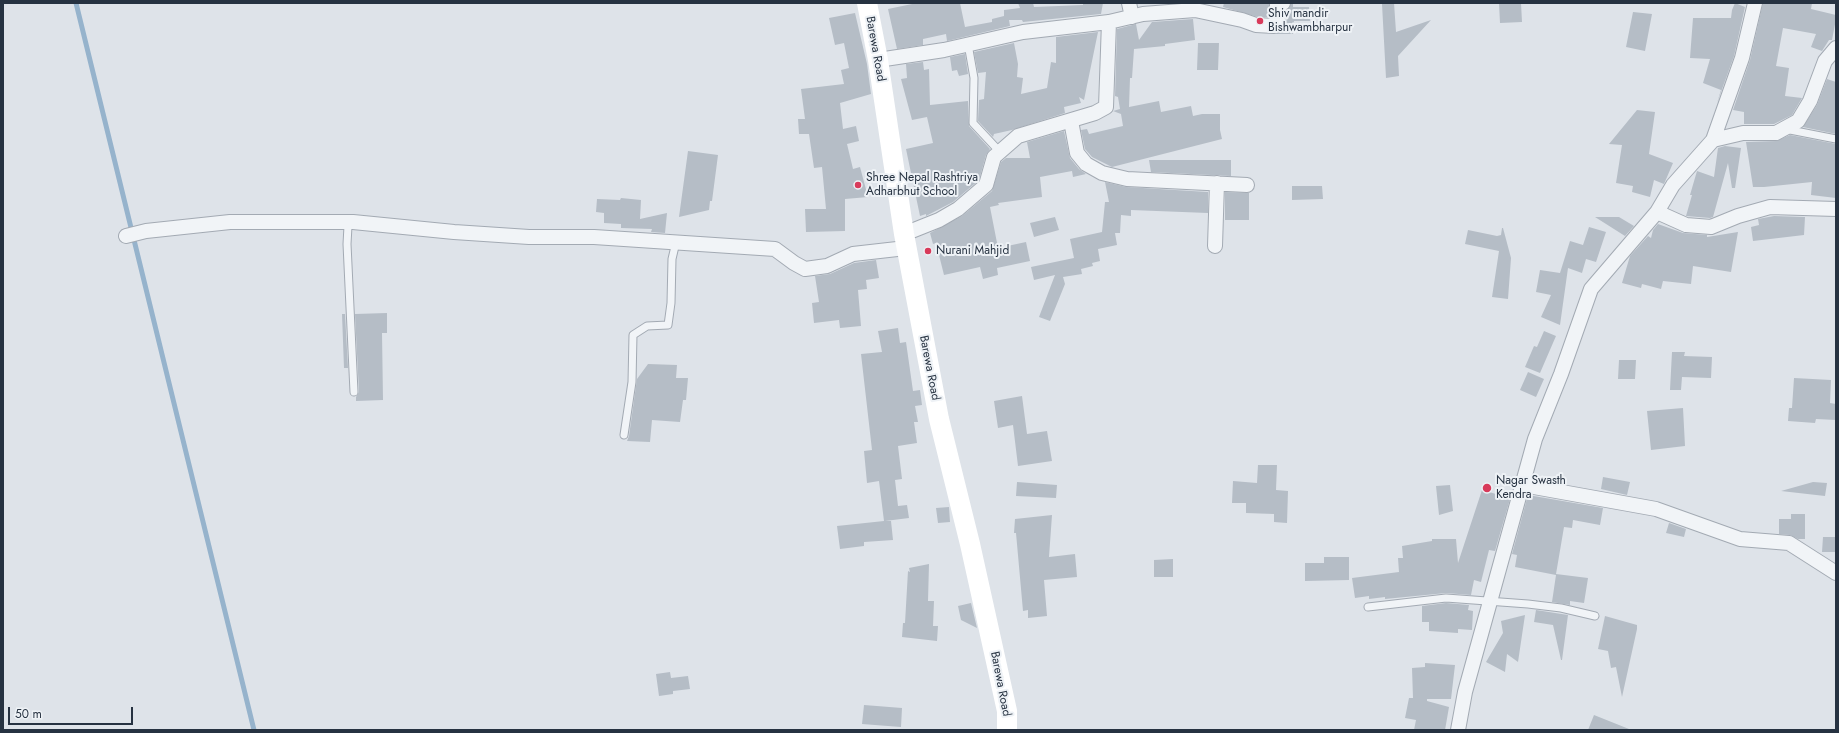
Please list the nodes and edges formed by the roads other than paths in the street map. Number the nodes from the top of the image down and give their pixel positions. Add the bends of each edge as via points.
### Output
1 (867, 3) edge
2 (1283, 3) edge
3 (1755, 3) edge
4 (1131, 10) edge
5 (1109, 22) junction
6 (968, 44) junction
7 (1836, 48) edge
8 (878, 60) junction
9 (1071, 120) junction
10 (1783, 129) junction
11 (1836, 139) edge
12 (1713, 140) junction
13 (1000, 152) junction
14 (1217, 183) junction
15 (1247, 185) dead end
16 (1836, 209) edge
17 (1657, 212) junction
18 (353, 222) junction
19 (126, 236) dead end
20 (905, 241) junction
21 (676, 242) junction
22 (1215, 246) dead end
23 (354, 392) dead end
24 (624, 435) dead end
25 (1523, 485) junction
26 (1836, 573) edge
27 (1489, 602) junction
28 (1368, 607) dead end
29 (1595, 616) dead end
30 (1008, 730) edge
31 (1458, 730) edge

1 - 8 main road, Barewa Road
2 - 4 street via 1277,5 1278,22 1274,26 1256,25 1195,10 1143,14
3 - 12 street via 1742,58
4 - 5 street
5 - 6 street via 1023,32
5 - 9 street via 1106,107
6 - 8 street
6 - 13 lane via 974,78 973,123
7 - 10 street via 1825,61 1810,101 1798,121
8 - 20 main road, Barewa Road
9 - 13 street via 1018,136
9 - 14 street via 1077,153 1086,164 1102,173 1127,179
10 - 11 lane
10 - 12 street via 1776,133 1743,133
12 - 17 street via 1673,184
13 - 20 street via 994,157 986,185 958,209
14 - 15 street
14 - 22 street
16 - 17 street via 1770,207 1711,227 1686,225
17 - 25 street via 1591,289 1535,440
18 - 19 street via 230,222 146,231
18 - 21 street via 529,237 594,237
18 - 23 lane via 348,226 347,244
20 - 21 street via 853,254 827,266 805,269 775,249
20 - 30 main road, Barewa Road via 939,419 970,544 1007,711
21 - 24 lane via 672,259 668,325 647,326 633,334 632,382
25 - 26 street via 1656,509 1740,539 1789,543
25 - 27 street
27 - 28 lane via 1446,598
27 - 29 lane via 1561,608
27 - 31 street via 1465,692

